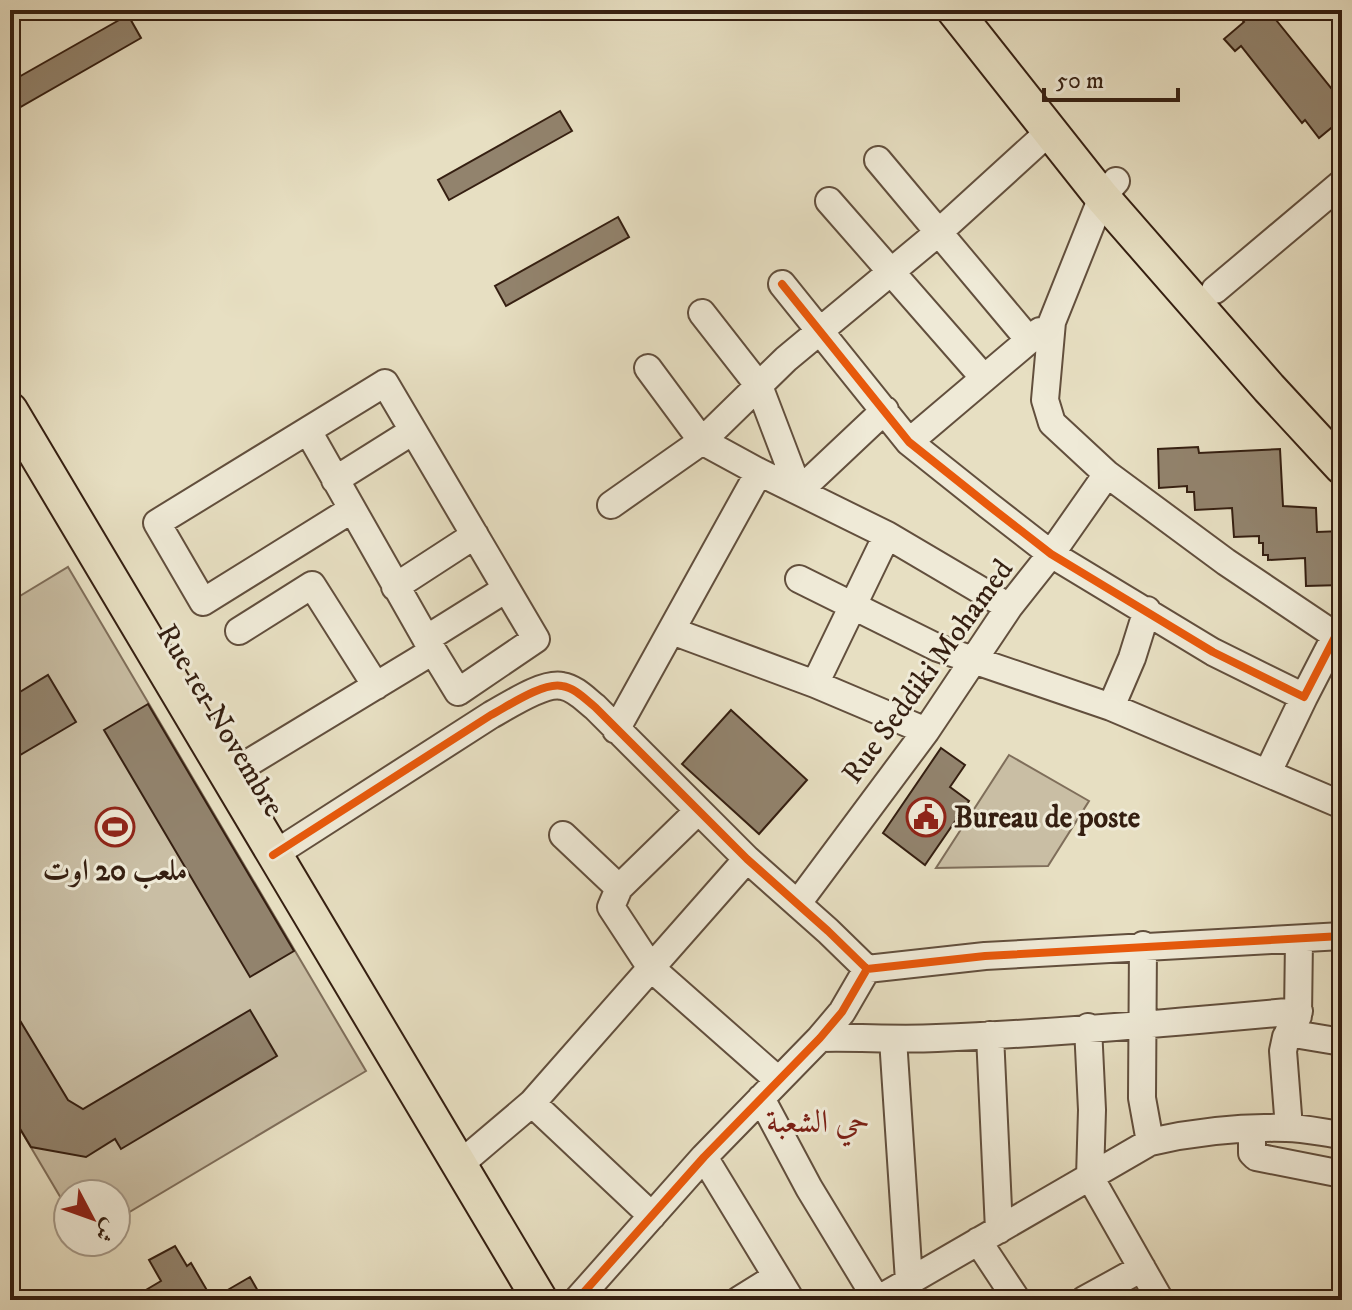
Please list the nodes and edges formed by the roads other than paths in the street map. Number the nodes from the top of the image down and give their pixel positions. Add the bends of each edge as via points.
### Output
1 (954, 10) edge
2 (982, 10) edge
3 (1050, 131) junction
4 (878, 160) dead end
5 (1342, 183) edge
6 (1109, 189) junction
7 (829, 201) dead end
8 (939, 232) junction
9 (891, 271) junction
10 (782, 284) dead end
11 (1215, 290) junction
12 (702, 313) dead end
13 (1052, 322) junction
14 (819, 331) junction
15 (1029, 340) junction
16 (648, 368) dead end
17 (984, 378) junction
18 (759, 386) junction
19 (10, 410) edge
20 (885, 410) junction
21 (308, 431) junction
22 (413, 431) junction
23 (1342, 435) edge
24 (702, 441) junction
25 (909, 442) junction
26 (1342, 467) edge
27 (759, 472) junction
28 (1107, 474) junction
29 (335, 480) junction
30 (799, 491) junction
31 (611, 505) dead end
32 (351, 510) junction
33 (475, 535) junction
34 (887, 535) junction
35 (1051, 554) junction
36 (799, 579) dead end
37 (395, 587) junction
38 (506, 589) junction
39 (853, 606) junction
40 (1009, 607) junction
41 (1147, 610) junction
42 (239, 631) dead end
43 (672, 631) junction
44 (1339, 637) edge
45 (429, 645) junction
46 (974, 661) junction
47 (815, 684) junction
48 (376, 686) junction
49 (1304, 697) junction
50 (1111, 707) junction
51 (616, 730) junction
52 (926, 731) junction
53 (1268, 772) junction
54 (227, 776) junction
55 (1342, 805) edge
56 (698, 811) junction
57 (563, 835) dead end
58 (273, 855) junction
59 (747, 859) junction
60 (619, 888) junction
61 (798, 903) junction
62 (1342, 936) edge
63 (1299, 939) junction
64 (1143, 945) junction
65 (651, 968) junction
66 (867, 969) junction
67 (1294, 1022) junction
68 (1144, 1025) junction
69 (1088, 1027) junction
70 (990, 1035) junction
71 (820, 1038) junction
72 (893, 1039) junction
73 (1342, 1042) edge
74 (769, 1089) junction
75 (532, 1103) junction
76 (1289, 1128) junction
77 (1252, 1129) junction
78 (1342, 1135) edge
79 (1150, 1142) junction
80 (704, 1157) junction
81 (459, 1165) junction
82 (1342, 1174) edge
83 (1090, 1177) junction
84 (652, 1216) junction
85 (988, 1236) junction
86 (1142, 1268) junction
87 (776, 1277) junction
88 (909, 1281) junction
89 (540, 1300) edge
90 (577, 1300) edge
91 (739, 1300) edge
92 (791, 1300) edge
93 (1017, 1300) edge
94 (1084, 1300) edge
95 (1160, 1300) edge

1 - 3 main road
2 - 6 main road
3 - 6 main road
3 - 8 street
4 - 8 street
5 - 11 street
6 - 11 main road
6 - 13 street
6 - 26 main road via 1269,388
7 - 9 street
8 - 9 street
8 - 15 street
9 - 14 street
9 - 17 street
10 - 14 street
11 - 23 main road
12 - 18 street
13 - 15 street
13 - 28 street via 1045,400 1052,423
14 - 18 street
14 - 20 street
15 - 17 street
16 - 24 street
17 - 25 street
18 - 24 street
18 - 30 street
19 - 54 main road, Rue 1er Novembre
20 - 25 street
20 - 30 street
21 - 22 street via 385,383
21 - 29 street
21 - 32 street via 157,523 203,602
22 - 29 street
22 - 33 street
24 - 27 street
24 - 31 street
25 - 35 street
27 - 30 street
27 - 43 street
28 - 35 street, Rue Seddiki Mohamed
28 - 44 street
29 - 32 street
30 - 34 street
32 - 37 street
33 - 37 street
33 - 38 street
34 - 39 street
34 - 40 street
35 - 40 street, Rue Seddiki Mohamed
35 - 41 street
36 - 39 street
37 - 45 street
38 - 45 street
38 - 45 street via 536,639 458,692
39 - 46 street
39 - 47 street
40 - 46 street, Rue Seddiki Mohamed
41 - 49 street via 1213,652
41 - 50 street
42 - 48 street via 312,585
43 - 47 street
43 - 51 street
44 - 49 street
45 - 48 street
46 - 50 street
46 - 52 street, Rue Seddiki Mohamed
47 - 52 street
48 - 54 street
49 - 53 street
50 - 53 street
51 - 56 street
51 - 58 street via 573,689 559,684 524,696
52 - 61 street, Rue Seddiki Mohamed
53 - 55 street
54 - 58 main road, Rue 1er Novembre
56 - 59 street
56 - 60 street
57 - 60 street
58 - 81 main road, Rue 1er Novembre
59 - 61 street
59 - 65 street
60 - 65 street via 611,907
61 - 66 street
62 - 63 street
63 - 64 street
63 - 67 street
64 - 66 street
64 - 68 street
65 - 74 street
65 - 75 street
66 - 71 street
67 - 68 street
67 - 73 street
67 - 76 street via 1283,1051
68 - 69 street
68 - 79 street via 1142,1098
69 - 70 street
69 - 83 street
70 - 72 street
70 - 85 street
71 - 72 street
71 - 74 street
72 - 88 street
74 - 80 street
74 - 88 street via 809,1188 877,1300
75 - 81 street
75 - 84 street
76 - 77 street
76 - 78 street
77 - 79 street
77 - 82 street via 1256,1157
79 - 83 street
80 - 84 street
80 - 87 street
81 - 89 main road, Rue 1er Novembre
83 - 85 street
83 - 86 street
84 - 90 street
85 - 88 street
85 - 93 street
86 - 94 street
86 - 95 street
87 - 91 street
87 - 92 street

